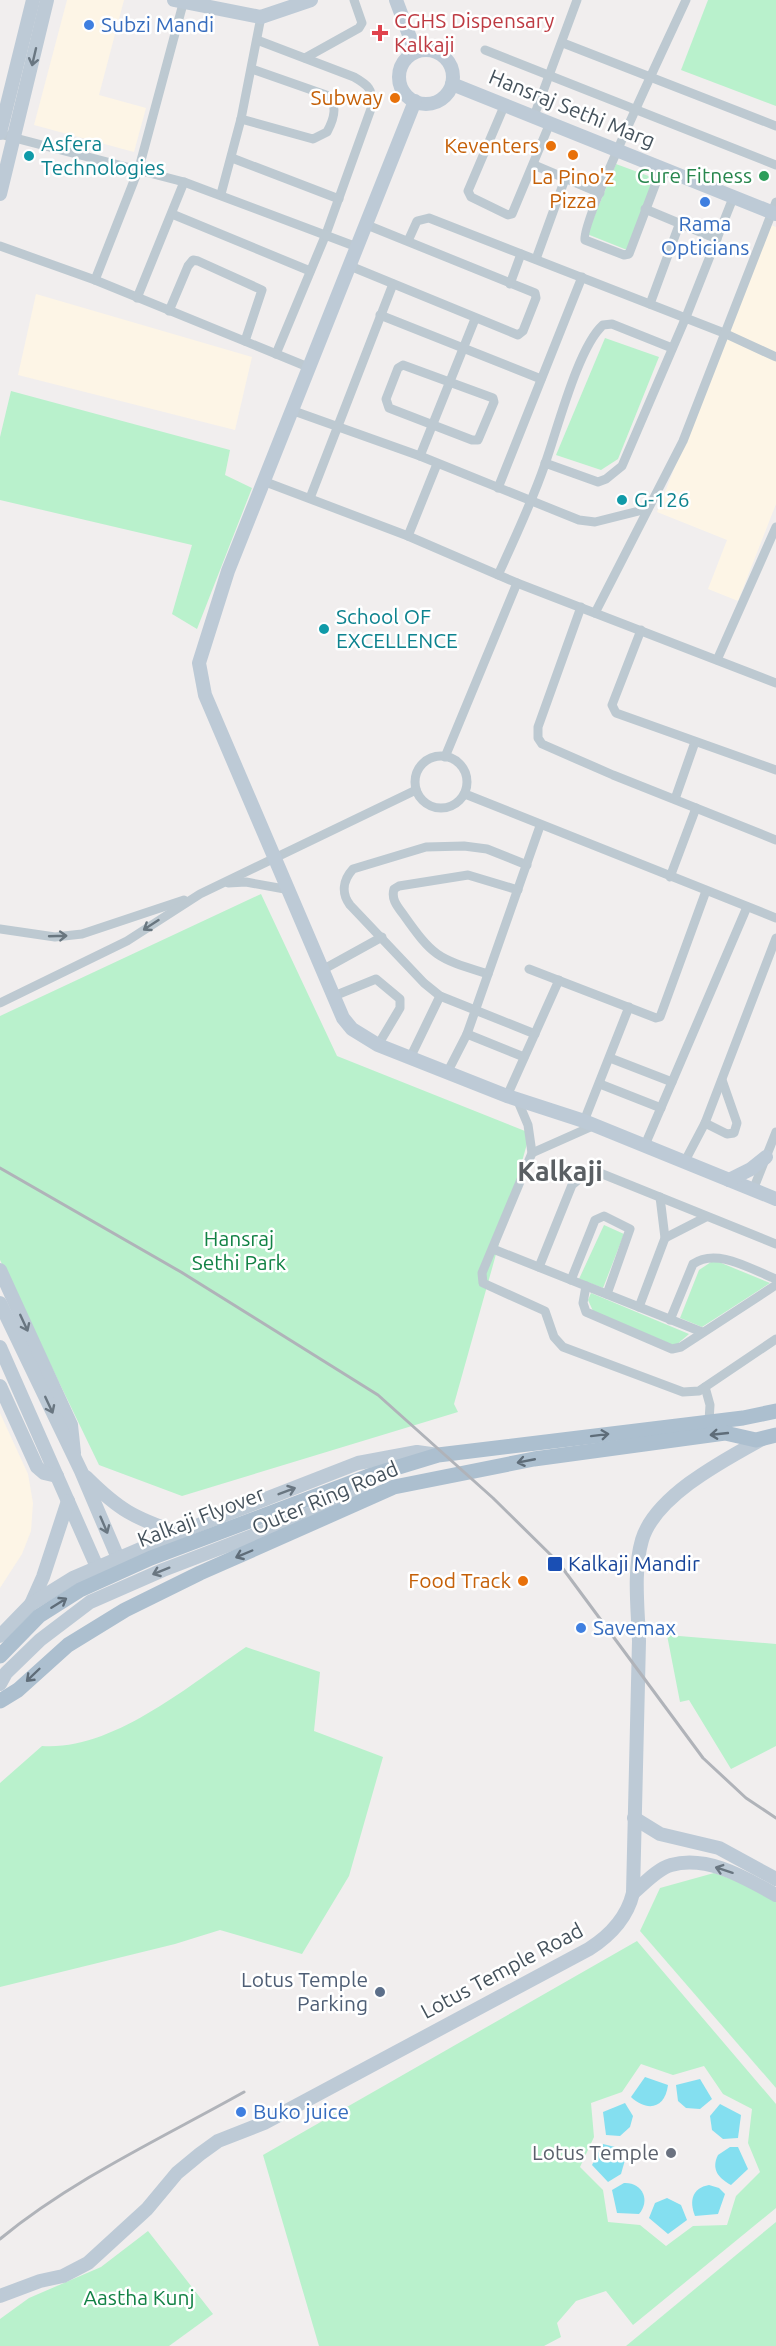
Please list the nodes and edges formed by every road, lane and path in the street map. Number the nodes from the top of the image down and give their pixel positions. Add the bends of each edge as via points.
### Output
1 (33, 0) edge
2 (48, 0) edge
3 (311, 0) edge
4 (354, 0) edge
5 (396, 0) edge
6 (577, 0) edge
7 (686, 0) edge
8 (181, 1) edge
9 (225, 5) edge
10 (261, 17) junction
11 (257, 40) junction
12 (564, 43) junction
13 (485, 50) dead end
14 (415, 51) junction
15 (305, 58) junction
16 (252, 69) junction
17 (552, 74) junction
18 (650, 78) junction
19 (452, 84) junction
20 (416, 101) junction
21 (505, 104) junction
22 (636, 109) junction
23 (534, 116) junction
24 (241, 119) junction
25 (550, 123) junction
26 (776, 126) edge
27 (0, 134) edge
28 (15, 137) junction
29 (618, 150) junction
30 (232, 158) junction
31 (534, 165) junction
32 (776, 165) edge
33 (662, 167) junction
34 (139, 168) junction
35 (565, 179) junction
36 (184, 182) junction
37 (600, 193) junction
38 (0, 194) edge
39 (221, 194) junction
40 (733, 198) junction
41 (339, 199) junction
42 (645, 209) junction
43 (774, 210) edge
44 (172, 214) junction
45 (367, 225) junction
46 (679, 225) junction
47 (326, 234) junction
48 (717, 239) junction
49 (408, 241) junction
50 (0, 246) edge
51 (357, 247) junction
52 (520, 254) junction
53 (536, 259) junction
54 (350, 266) junction
55 (310, 271) junction
56 (582, 277) junction
57 (95, 280) junction
58 (393, 284) junction
59 (510, 284) junction
60 (137, 298) junction
61 (650, 303) junction
62 (169, 311) junction
63 (380, 315) junction
64 (686, 317) junction
65 (475, 319) junction
66 (724, 333) junction
67 (245, 341) junction
68 (462, 347) junction
69 (672, 348) junction
70 (276, 354) junction
71 (776, 357) edge
72 (308, 368) junction
73 (541, 379) junction
74 (449, 381) junction
75 (291, 410) junction
76 (433, 425) junction
77 (337, 427) junction
78 (420, 456) junction
79 (545, 463) junction
80 (437, 464) junction
81 (263, 481) junction
82 (498, 488) junction
83 (310, 498) junction
84 (531, 502) junction
85 (647, 509) junction
86 (776, 527) edge
87 (408, 536) junction
88 (498, 575) junction
89 (517, 584) junction
90 (581, 608) junction
91 (595, 614) junction
92 (641, 630) junction
93 (717, 660) junction
94 (776, 683) edge
95 (696, 742) junction
96 (445, 757) junction
97 (776, 770) edge
98 (416, 790) junction
99 (465, 794) junction
100 (675, 799) junction
101 (696, 808) junction
102 (540, 826) junction
103 (776, 840) edge
104 (275, 860) junction
105 (527, 865) junction
106 (670, 877) junction
107 (223, 884) junction
108 (290, 890) junction
109 (518, 890) junction
110 (706, 891) junction
111 (200, 894) junction
112 (747, 907) junction
113 (776, 918) edge
114 (0, 929) edge
115 (382, 937) junction
116 (776, 938) edge
117 (324, 969) junction
118 (529, 969) dead end
119 (488, 974) junction
120 (559, 980) junction
121 (334, 996) junction
122 (440, 996) junction
123 (0, 1003) edge
124 (629, 1007) junction
125 (475, 1010) junction
126 (466, 1034) junction
127 (535, 1034) junction
128 (378, 1045) junction
129 (411, 1056) junction
130 (524, 1057) junction
131 (610, 1058) junction
132 (447, 1072) junction
133 (722, 1080) junction
134 (672, 1082) junction
135 (600, 1084) junction
136 (512, 1097) junction
137 (661, 1108) junction
138 (590, 1123) junction
139 (705, 1123) junction
140 (776, 1132) edge
141 (645, 1145) junction
142 (532, 1153) junction
143 (766, 1157) junction
144 (685, 1161) junction
145 (729, 1180) junction
146 (753, 1190) junction
147 (660, 1197) junction
148 (776, 1199) edge
149 (706, 1217) junction
150 (665, 1238) junction
151 (776, 1244) edge
152 (493, 1249) junction
153 (539, 1267) junction
154 (0, 1270) edge
155 (776, 1279) edge
156 (571, 1280) junction
157 (776, 1285) edge
158 (586, 1286) junction
159 (607, 1294) junction
160 (0, 1303) edge
161 (639, 1307) junction
162 (670, 1320) junction
163 (702, 1332) junction
164 (776, 1339) edge
165 (0, 1347) edge
166 (0, 1386) edge
167 (705, 1387) junction
168 (776, 1411) edge
169 (709, 1421) junction
170 (769, 1437) edge
171 (438, 1455) junction
172 (74, 1457) junction
173 (81, 1471) junction
174 (57, 1476) junction
175 (394, 1487) junction
176 (68, 1501) junction
177 (233, 1512) junction
178 (178, 1533) junction
179 (236, 1544) junction
180 (118, 1558) junction
181 (97, 1567) junction
182 (118, 1590) junction
183 (31, 1604) junction
184 (18, 1616) junction
185 (0, 1636) edge
186 (40, 1640) junction
187 (0, 1656) edge
188 (0, 1684) edge
189 (0, 1701) edge
190 (634, 1818) junction
191 (776, 1879) edge
192 (633, 1893) junction
193 (776, 1895) edge
194 (0, 2296) edge

1 - 27 street
2 -> 28 street
3 - 10 street
4 - 15 street via 362,23 359,28
5 - 14 street
6 - 12 street
7 - 18 street
8 - 9 street
8 - 34 street
9 - 10 street
10 - 11 street
11 - 15 street
11 - 16 street
12 - 17 street
12 - 18 street
13 - 17 street
14 - 19 street via 428,50 444,57 451,67
14 - 20 street via 403,62 399,75 402,88
15 - 41 street via 354,77 372,91 372,106
16 - 24 street
16 - 24 street via 326,95 335,109 327,132 313,139
17 - 22 street
17 - 23 street
18 - 22 street
18 - 26 street
19 - 20 street via 436,102
19 - 21 street, Hansraj Sethi Marg
20 - 45 street
21 - 23 street, Hansraj Sethi Marg
21 - 31 street via 469,194 512,214
22 - 29 street
22 - 32 street
23 - 25 street, Hansraj Sethi Marg
24 - 30 street
25 - 29 street, Hansraj Sethi Marg
25 - 31 street
27 - 28 street
28 - 34 street
28 - 38 street
29 - 33 street, Hansraj Sethi Marg
29 - 37 street
30 - 39 street
30 - 41 street
31 - 35 street
33 - 40 street, Hansraj Sethi Marg
33 - 42 street
34 - 36 street
34 - 57 street
35 - 37 street
35 - 53 street
36 - 39 street
36 - 44 street
37 - 42 street via 583,232 588,242 627,255
39 - 47 street
40 - 43 street, Hansraj Sethi Marg
40 - 48 street
41 - 47 street
42 - 46 street
43 - 66 street
44 - 55 street
44 - 60 street
45 - 49 street
45 - 51 street
46 - 48 street
46 - 61 street
47 - 51 street
47 - 55 street
48 - 64 street
49 - 52 street via 417,221 429,218
49 - 59 street
50 - 57 street
51 - 54 street
52 - 53 street
52 - 59 street
53 - 56 street
54 - 58 street
54 - 72 street
55 - 70 street
56 - 61 street
56 - 73 street
57 - 60 street
58 - 63 street
58 - 65 street
59 - 65 street via 537,296 522,333 518,335
60 - 62 street
61 - 64 street
62 - 67 street
62 - 67 street via 191,262 198,261 262,290
63 - 68 street
63 - 77 street
64 - 66 street
64 - 69 street
65 - 68 street
66 - 71 street
66 - 85 street via 683,441
67 - 70 street
68 - 73 street
68 - 74 street
69 - 79 street via 622,466 614,474 590,481
69 - 79 street via 612,324 600,327 574,377
70 - 72 street
72 - 75 street
73 - 82 street
74 - 76 street
74 - 76 street via 491,397 494,402 478,440
74 - 76 street via 403,365 390,388 386,399 389,408
75 - 77 street
75 - 81 street
76 - 78 street
77 - 78 street
77 - 83 street
78 - 80 street
79 - 84 street
80 - 82 street
80 - 87 street
81 - 83 street
81 - 104 street via 228,571 199,663 205,695
82 - 84 street
83 - 87 street
84 - 85 street via 588,522
84 - 88 street
85 - 91 street
86 - 93 street
87 - 88 street
88 - 89 street
89 - 90 street
89 - 96 street
90 - 91 street
90 - 100 street via 538,727 538,738 548,747
91 - 92 street
92 - 93 street
92 - 95 street via 613,709 621,716
93 - 94 street
95 - 97 street
95 - 100 street
96 - 98 street via 431,759 420,768
96 - 99 street via 464,769
98 - 99 street via 425,803 440,808 456,804
98 - 104 street
99 - 102 street
100 - 101 street
101 - 103 street
101 - 106 street
102 - 105 street
102 - 106 street
104 - 107 street
104 - 108 street
105 - 109 street
105 - 115 street via 487,849 465,846 426,847 353,869 345,881 346,898
106 - 110 street
107 - 108 street via 246,882
107 - 111 street
108 - 117 street
109 - 119 street
109 - 119 street via 468,875 394,889 395,902 427,948 442,959
110 - 112 street
110 - 124 street via 663,1015 656,1018
114 -> 111 street via 55,937 82,934
111 -> 123 street via 127,941
112 - 113 street
112 - 134 street
115 - 117 street
115 - 122 street
116 - 133 street
117 - 121 street
118 - 120 street
119 - 125 street
120 - 124 street
120 - 127 street
121 - 128 street via 348,1025
121 - 128 street via 376,979 400,999 400,1008
122 - 125 street
122 - 129 street
124 - 131 street
125 - 126 street
125 - 127 street
126 - 130 street
126 - 132 street
127 - 130 street
128 - 129 street
129 - 132 street
130 - 136 street
131 - 134 street
131 - 135 street
132 - 136 street
133 - 139 street
133 - 139 street via 736,1120 734,1133 727,1134
134 - 137 street
135 - 137 street
135 - 138 street
136 - 138 street
136 - 142 street via 528,1125
137 - 141 street
138 - 141 street
138 - 142 street
139 - 144 street
140 - 143 street
141 - 144 street
142 - 152 street
143 - 145 street
143 - 146 street
144 - 145 street
145 - 146 street
146 - 148 street
147 - 149 street
147 - 150 street
147 - 153 street via 600,1173 584,1175 572,1185
149 - 150 street
149 - 151 street
150 - 161 street
152 - 153 street
152 - 167 street via 482,1273 483,1283 545,1311 554,1337 563,1347 683,1392
153 - 156 street
154 -> 172 street via 72,1425
155 - 162 street via 718,1257 700,1259 693,1264
156 - 158 street
156 - 159 street via 595,1220 604,1216 630,1229
157 - 163 street
158 - 159 street
158 - 163 street via 586,1312 666,1347 677,1349
159 - 161 street
160 -> 172 street
161 - 162 street
162 - 163 street
164 - 167 street
165 - 174 street
166 - 174 street via 37,1467
167 - 169 street
168 - 169 main road
171 -> 169 main road
170 -> 175 main road, Outer Ring Road via 725,1433 534,1459
170 - 190 street, Lotus Temple Road via 725,1460 667,1500 650,1520 641,1541
177 -> 171 street via 358,1464 417,1452
187 -> 171 main road, Kalkaji Flyover, bridge via 39,1616 80,1590 151,1558 369,1476
172 - 173 street
173 - 178 street via 117,1507
173 -> 180 street
174 - 176 street
175 - 179 street via 364,1493
175 -> 189 main road, Outer Ring Road via 125,1610 68,1644 18,1690
176 - 181 street
176 - 183 street
177 - 178 street
177 - 179 street via 224,1526 226,1536
178 - 180 street
179 -> 182 street
180 - 181 street
180 - 182 street
181 - 182 street
181 - 183 street
182 - 186 street via 90,1602
183 - 184 street
184 - 185 street
184 - 186 street via 38,1619 43,1630
186 - 188 street
190 - 191 street via 660,1834 719,1848
190 - 192 street, Lotus Temple Road
193 -> 192 street via 722,1869 689,1864 664,1868
192 - 194 street, Lotus Temple Road via 618,1924 590,1949 264,2123 218,2142 177,2173 147,2209 88,2263 63,2276

